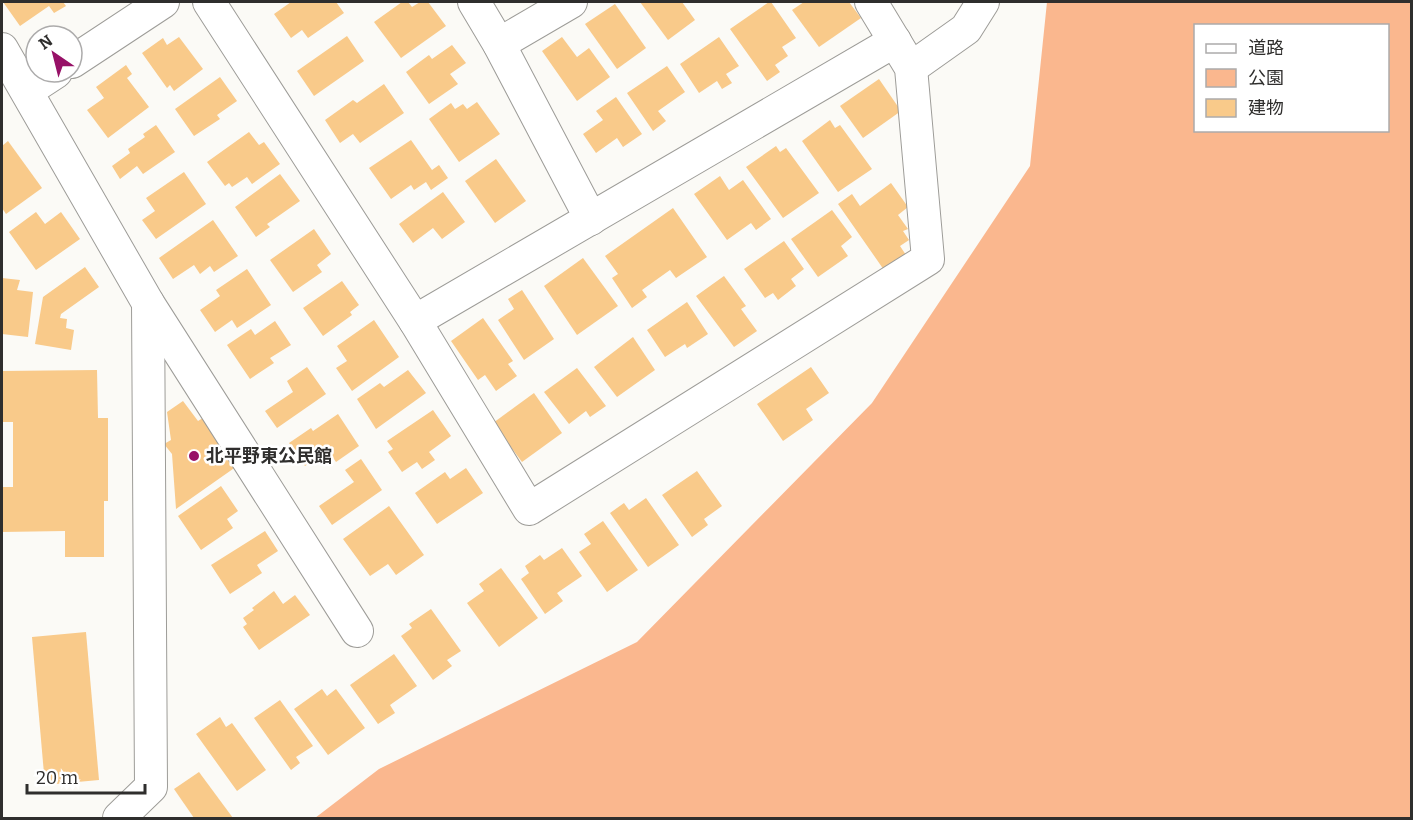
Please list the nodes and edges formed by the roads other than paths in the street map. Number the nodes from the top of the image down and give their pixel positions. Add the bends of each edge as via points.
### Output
1 (163, 2) edge
2 (209, 2) edge
3 (474, 2) edge
4 (571, 2) edge
5 (871, 2) edge
6 (983, 2) edge
7 (895, 41) junction
8 (499, 44) junction
9 (2, 49) edge
10 (84, 54) edge
11 (911, 68) junction
12 (38, 84) edge
13 (27, 91) junction
14 (591, 219) junction
15 (148, 303) junction
16 (415, 321) junction
17 (357, 632) dead end
18 (119, 819) edge

1 - 10 street
2 - 16 street
3 - 8 street
4 - 8 street
5 - 7 street
6 - 11 street via 966,29
7 - 11 street
7 - 14 street
8 - 14 street
9 - 13 street
11 - 16 street via 928,259 529,509
12 - 13 street
13 - 15 street
14 - 16 street
15 - 17 street
15 - 18 street via 151,787

